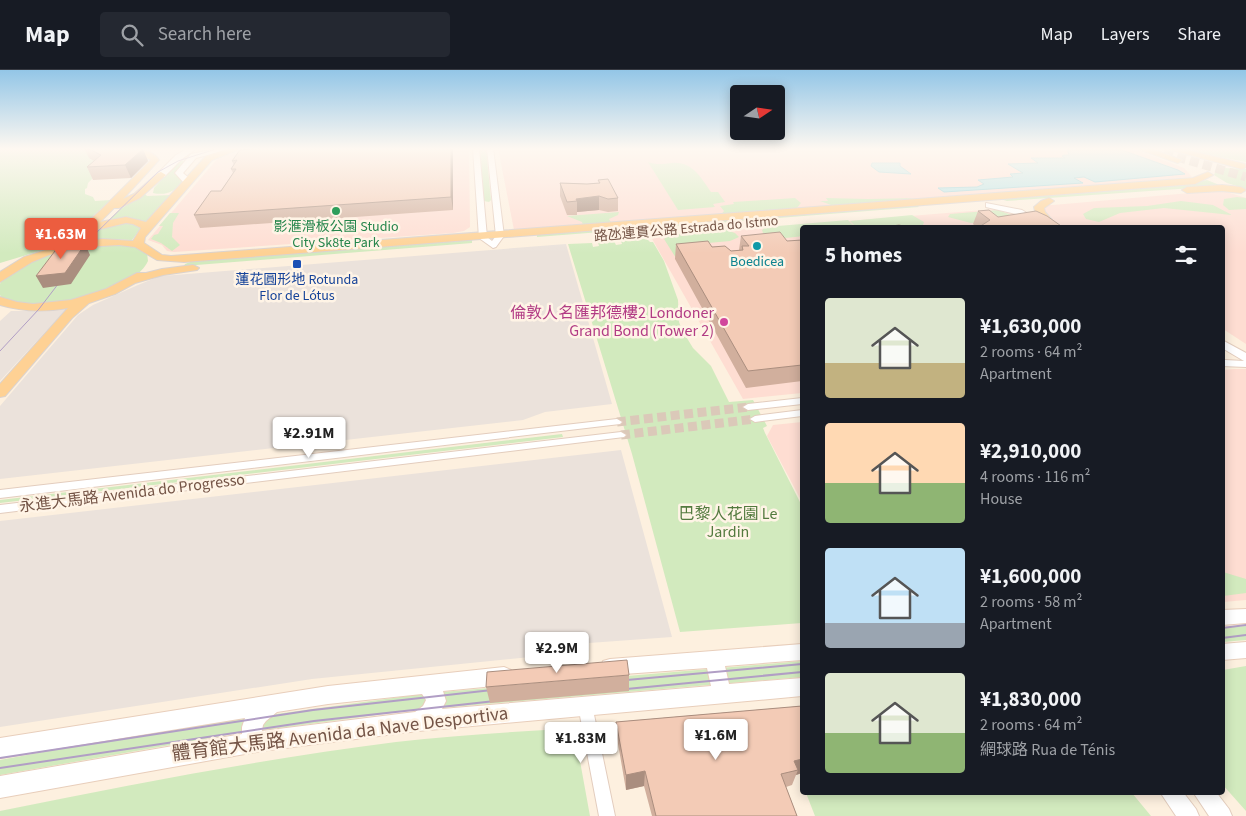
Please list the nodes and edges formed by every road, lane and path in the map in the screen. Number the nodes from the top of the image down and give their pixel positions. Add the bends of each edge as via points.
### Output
1 (134, 183) edge
2 (152, 183) edge
3 (155, 183) edge
4 (479, 183) edge
5 (494, 183) edge
6 (1160, 183) edge
7 (1220, 183) edge
8 (185, 185) joint
9 (1244, 191) edge
10 (956, 199) junction
11 (936, 200) junction
12 (1050, 201) junction
13 (496, 202) junction
14 (480, 203) junction
15 (1014, 204) junction
16 (989, 206) junction
17 (105, 212) junction
18 (1047, 224) edge
19 (499, 229) junction
20 (145, 230) junction
21 (84, 231) junction
22 (521, 232) joint
23 (482, 236) junction
24 (537, 236) junction
25 (138, 244) junction
26 (493, 245) junction
27 (59, 250) junction
28 (152, 253) junction
29 (23, 263) junction
30 (0, 270) edge
31 (0, 278) edge
32 (132, 282) junction
33 (88, 299) junction
34 (2, 307) edge
35 (1225, 335) edge
36 (1225, 340) edge
37 (1225, 345) edge
38 (1246, 348) edge
39 (1234, 350) junction
40 (1246, 353) edge
41 (1225, 358) edge
42 (1225, 359) edge
43 (1225, 359) edge
44 (1246, 359) edge
45 (1246, 364) edge
46 (0, 393) edge
47 (800, 400) edge
48 (748, 407) tunnel mouth
49 (800, 413) edge
50 (755, 419) tunnel mouth
51 (617, 422) tunnel mouth
52 (621, 435) tunnel mouth
53 (0, 494) edge
54 (0, 509) edge
55 (1246, 616) edge
56 (1225, 618) edge
57 (1246, 650) edge
58 (800, 652) edge
59 (1225, 652) edge
60 (714, 659) junction
61 (588, 668) edge
62 (520, 674) edge
63 (422, 684) junction
64 (800, 688) edge
65 (722, 694) junction
66 (275, 703) junction
67 (585, 705) junction
68 (418, 721) junction
69 (262, 741) junction
70 (0, 748) edge
71 (0, 787) edge
72 (1172, 795) edge
73 (1205, 795) edge
74 (607, 816) edge
75 (1189, 816) edge
76 (1222, 816) edge

1 - 17 main road
2 - 17 main road via 137,196
3 - 8 main road via 149,194 159,196
4 - 14 street
5 - 13 street
6 - 10 main road, 路氹連貫公路 Estrada do Istmo
7 - 9 main road
8 - 20 main road
9 - 12 main road, 路氹連貫公路 Estrada do Istmo via 1213,188
10 - 11 main road, 路氹連貫公路 Estrada do Istmo
10 - 15 main road via 998,199
11 - 16 main road via 951,205
11 - 24 main road, 路氹連貫公路 Estrada do Istmo
12 - 15 main road, 路氹連貫公路 Estrada do Istmo
12 - 18 main road via 1039,208
13 - 14 street
13 - 19 street
14 - 23 street
15 - 16 main road, 路氹連貫公路 Estrada do Istmo
15 - 18 street via 1033,211
16 - 18 street via 1019,212
16 - 24 main road, 路氹連貫公路 Estrada do Istmo
17 - 21 main road
19 - 22 main road
19 - 23 main road
19 - 26 street
20 - 21 main road via 143,223 126,221
20 - 25 main road via 138,238
21 - 27 main road
22 - 24 main road, 路氹連貫公路 Estrada do Istmo
23 - 26 street
23 - 28 main road via 184,259 161,258
24 - 26 main road, 路氹連貫公路 Estrada do Istmo
25 - 27 main road via 104,242
25 - 28 main road
26 - 32 main road, 路氹連貫公路 Estrada do Istmo via 170,270
27 - 29 main road
28 - 32 main road via 150,266
29 - 30 main road
29 - 31 main road
32 - 33 main road
33 - 34 main road via 42,307
33 - 46 main road via 67,315
35 - 38 street
36 - 40 street
37 - 39 street
39 - 41 street
39 - 44 street
42 - 44 street
43 - 45 street
47 - 48 street
49 - 50 street
51 - 53 street, 永進大馬路 Avenida do Progresso
52 - 54 street, 永進大馬路 Avenida do Progresso
55 - 56 main road
57 - 59 main road
58 - 60 main road
60 - 61 main road
60 - 65 main road
62 - 63 main road, 體育館大馬路 Avenida da Nave Desportiva
63 - 66 main road, 體育館大馬路 Avenida da Nave Desportiva
63 - 68 main road via 432,690 436,700 430,713
64 - 65 main road, 體育館大馬路 Avenida da Nave Desportiva
65 - 67 main road, 體育館大馬路 Avenida da Nave Desportiva
66 - 69 main road via 254,718 250,729 253,737
66 - 70 main road, 體育館大馬路 Avenida da Nave Desportiva
67 - 68 main road, 體育館大馬路 Avenida da Nave Desportiva
67 - 74 street
68 - 69 main road, 體育館大馬路 Avenida da Nave Desportiva
69 - 71 main road, 體育館大馬路 Avenida da Nave Desportiva
72 - 75 street
73 - 76 street

